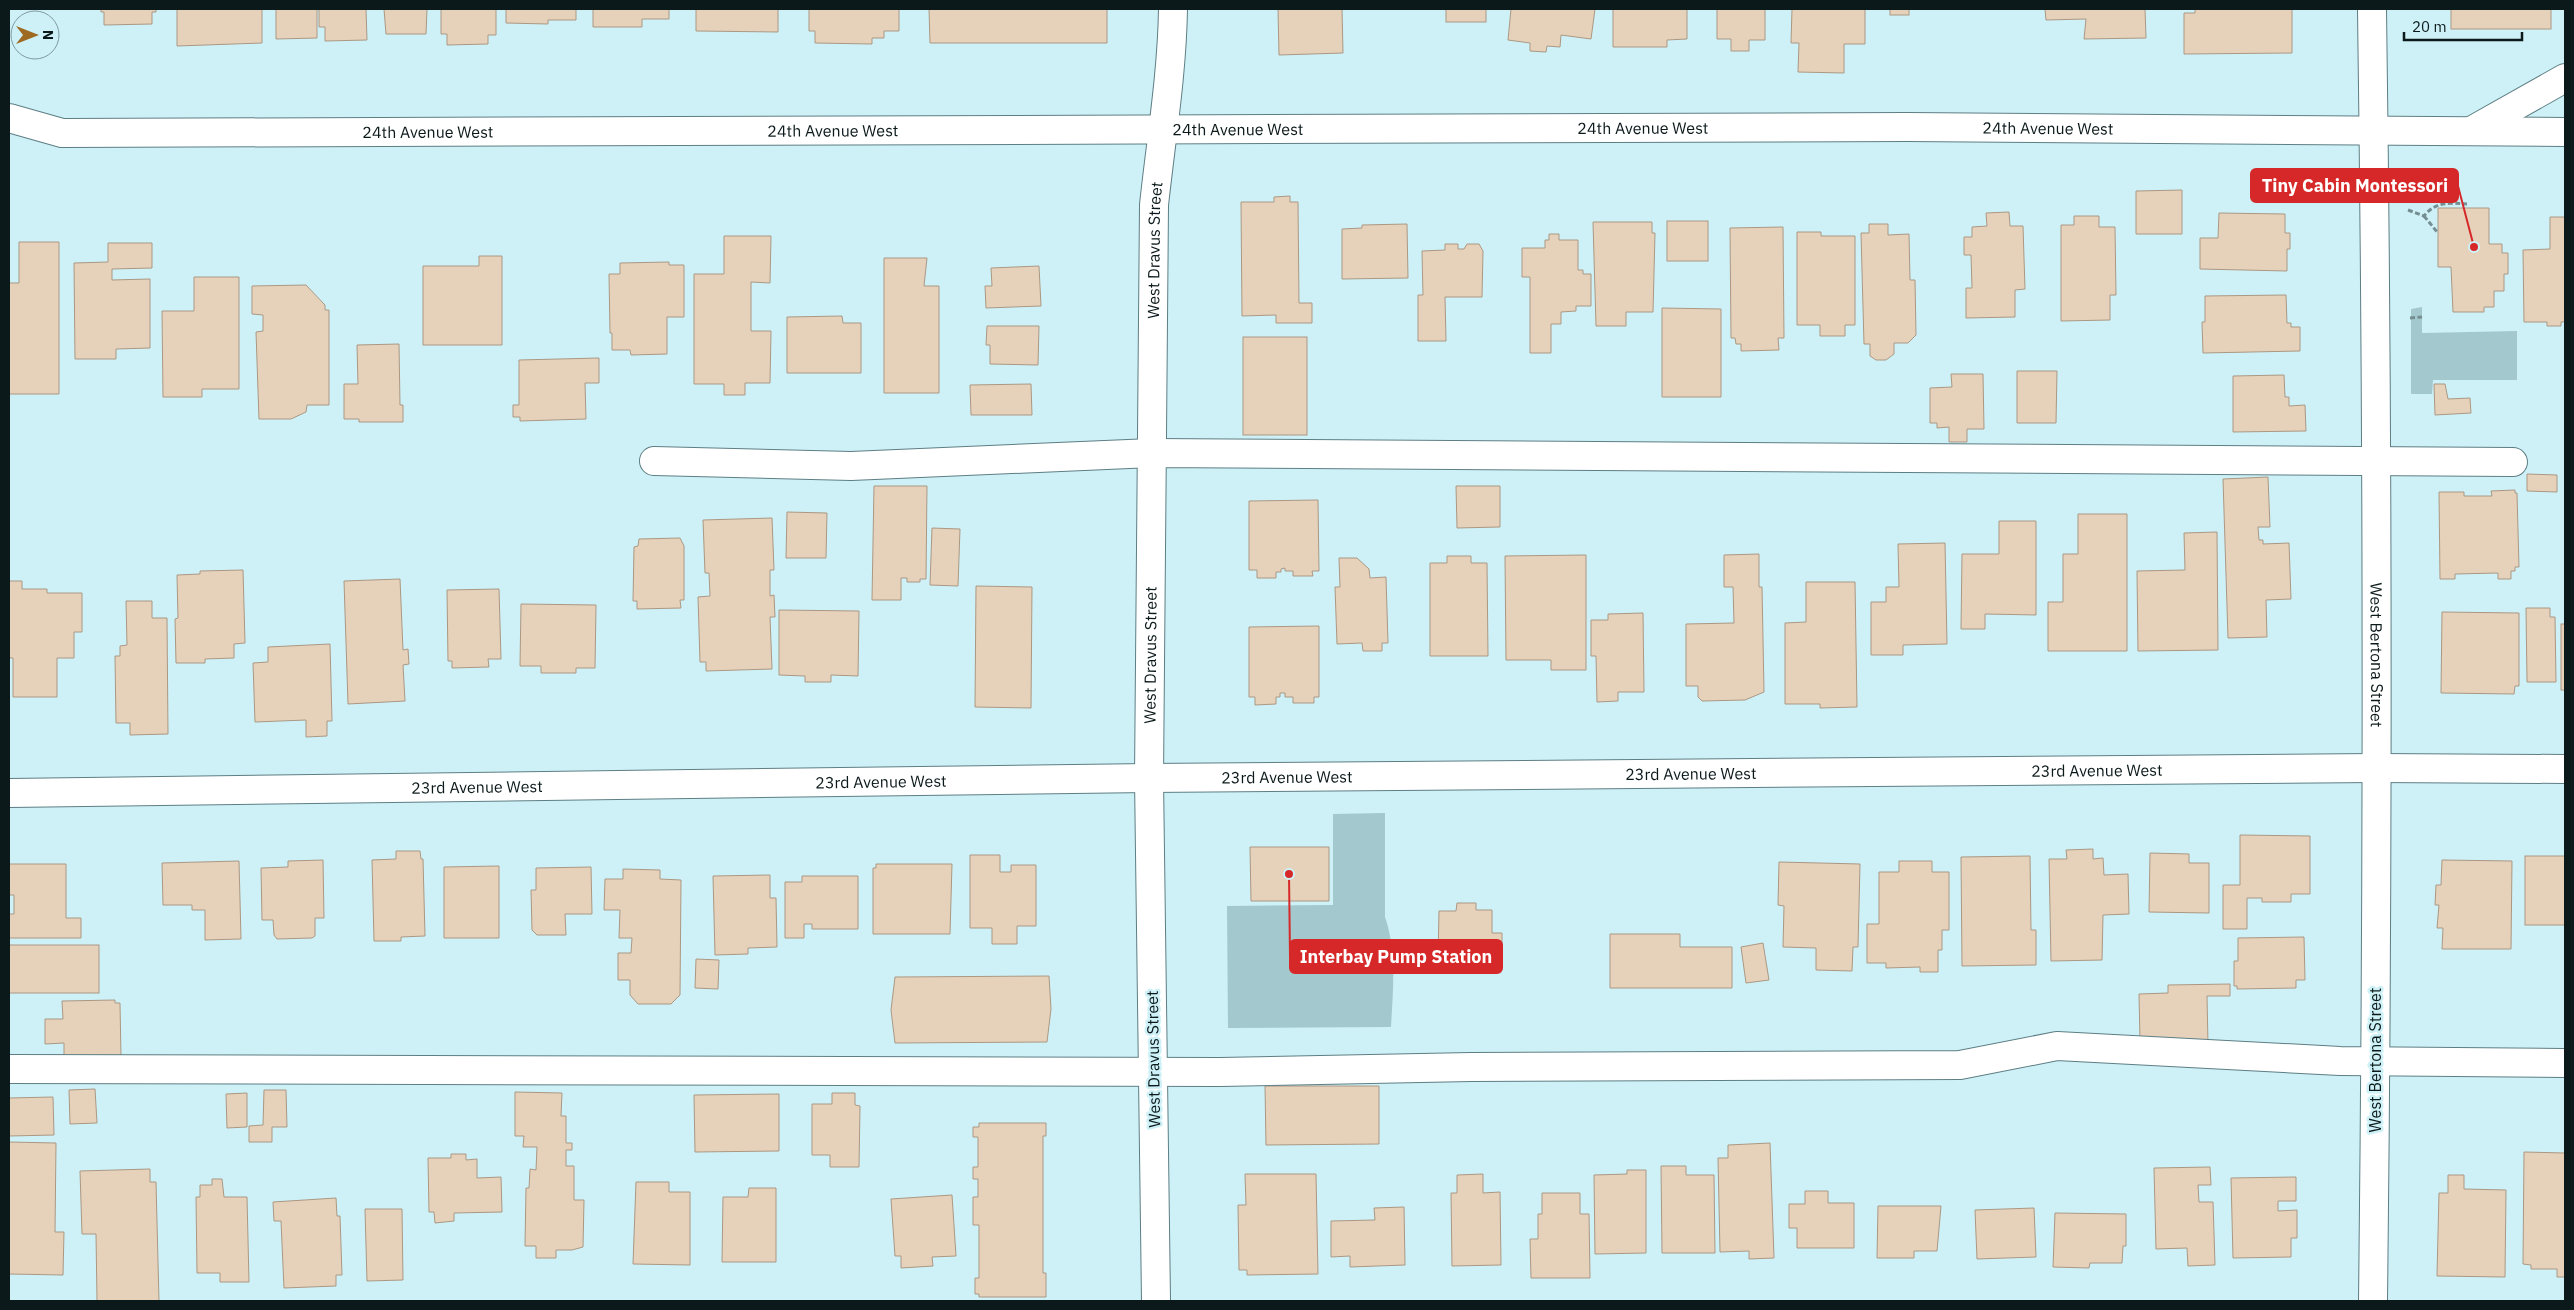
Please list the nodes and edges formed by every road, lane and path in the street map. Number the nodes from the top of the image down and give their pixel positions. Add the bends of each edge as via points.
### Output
1 (1173, 9) edge
2 (2372, 9) edge
3 (2565, 78) edge
4 (9, 118) edge
5 (1161, 131) junction
6 (2373, 131) junction
7 (2469, 132) junction
8 (2565, 132) edge
9 (2467, 204) dead end
10 (2407, 210) dead end
11 (2424, 216) junction
12 (2438, 233) dead end
13 (2422, 317) dead end
14 (2408, 318) dead end
15 (1152, 453) junction
16 (654, 461) dead end
17 (2376, 462) junction
18 (2513, 462) dead end
19 (2375, 768) junction
20 (2565, 769) edge
21 (1149, 778) junction
22 (9, 793) edge
23 (2376, 1060) junction
24 (2565, 1063) edge
25 (9, 1069) edge
26 (1153, 1072) junction
27 (1156, 1301) edge
28 (2373, 1301) edge

1 - 5 street, West Dravus Street via 1172,48
2 - 6 street, West Bertona Street
3 - 7 street, 24th Avenue West
4 - 5 street, 24th Avenue West via 62,133
5 - 6 street, 24th Avenue West via 1897,127
5 - 15 street, West Dravus Street via 1154,205
6 - 7 street, 24th Avenue West
6 - 17 street, West Bertona Street
7 - 8 street, 24th Avenue West
9 - 11 path via 2443,202 2430,208
10 - 11 path
11 - 12 path
13 - 14 path
15 - 16 street via 851,466
15 - 17 street
15 - 21 street, West Dravus Street
17 - 18 street
17 - 19 street, West Bertona Street
19 - 20 street, 23rd Avenue West
19 - 21 street, 23rd Avenue West
19 - 23 street, West Bertona Street
21 - 22 street, 23rd Avenue West
21 - 26 street, West Dravus Street
23 - 24 street
23 - 26 street via 2340,1061 2057,1046 1960,1065
23 - 28 street, West Bertona Street
25 - 26 street
26 - 27 street, West Dravus Street

